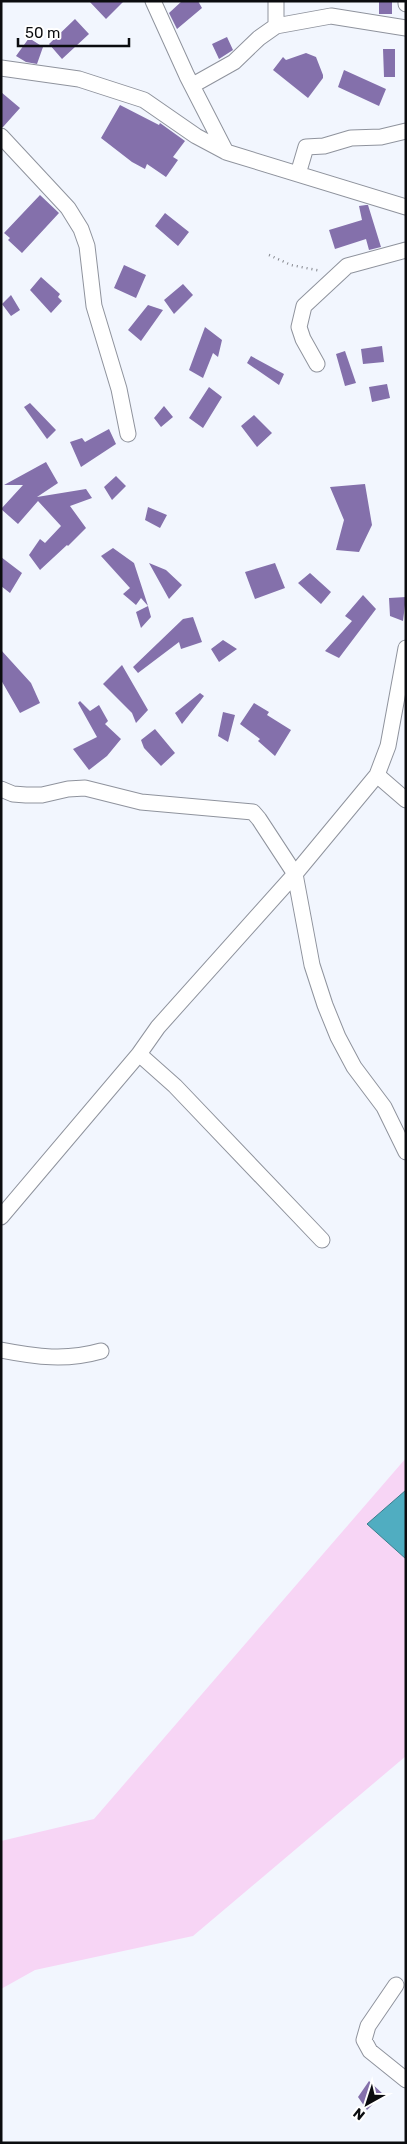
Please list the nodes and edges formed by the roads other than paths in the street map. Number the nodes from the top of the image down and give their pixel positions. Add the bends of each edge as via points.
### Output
1 (153, 1) edge
2 (276, 1) edge
3 (276, 26) junction
4 (406, 28) edge
5 (1, 68) edge
6 (193, 86) junction
7 (406, 132) edge
8 (1, 136) edge
9 (226, 152) junction
10 (298, 174) junction
11 (406, 207) edge
12 (406, 250) edge
13 (317, 364) dead end
14 (128, 434) dead end
15 (406, 650) edge
16 (377, 775) junction
17 (1, 789) edge
18 (406, 800) edge
19 (295, 874) junction
20 (139, 1054) junction
21 (406, 1152) edge
22 (1, 1217) edge
23 (322, 1240) dead end
24 (1, 1350) edge
25 (101, 1350) dead end
26 (396, 1985) dead end
27 (406, 2080) edge

1 - 6 street
2 - 3 street
3 - 4 street via 330,16
3 - 6 street via 234,62
5 - 9 street via 79,80 144,100 196,136
6 - 9 street
7 - 10 street via 306,147
8 - 14 street via 68,208 81,229 87,246 94,306
9 - 10 street
10 - 11 street
12 - 13 street via 347,266 304,306 299,327
15 - 16 street via 388,746
16 - 18 street
16 - 19 street
17 - 19 street via 26,796 85,788 141,802 253,812
19 - 20 street via 158,1027
19 - 21 street via 312,965 325,1005 354,1067 384,1107
20 - 22 street
20 - 23 street via 175,1086
24 - 25 street via 57,1357 80,1357
26 - 27 street via 368,2026 364,2040 370,2051

